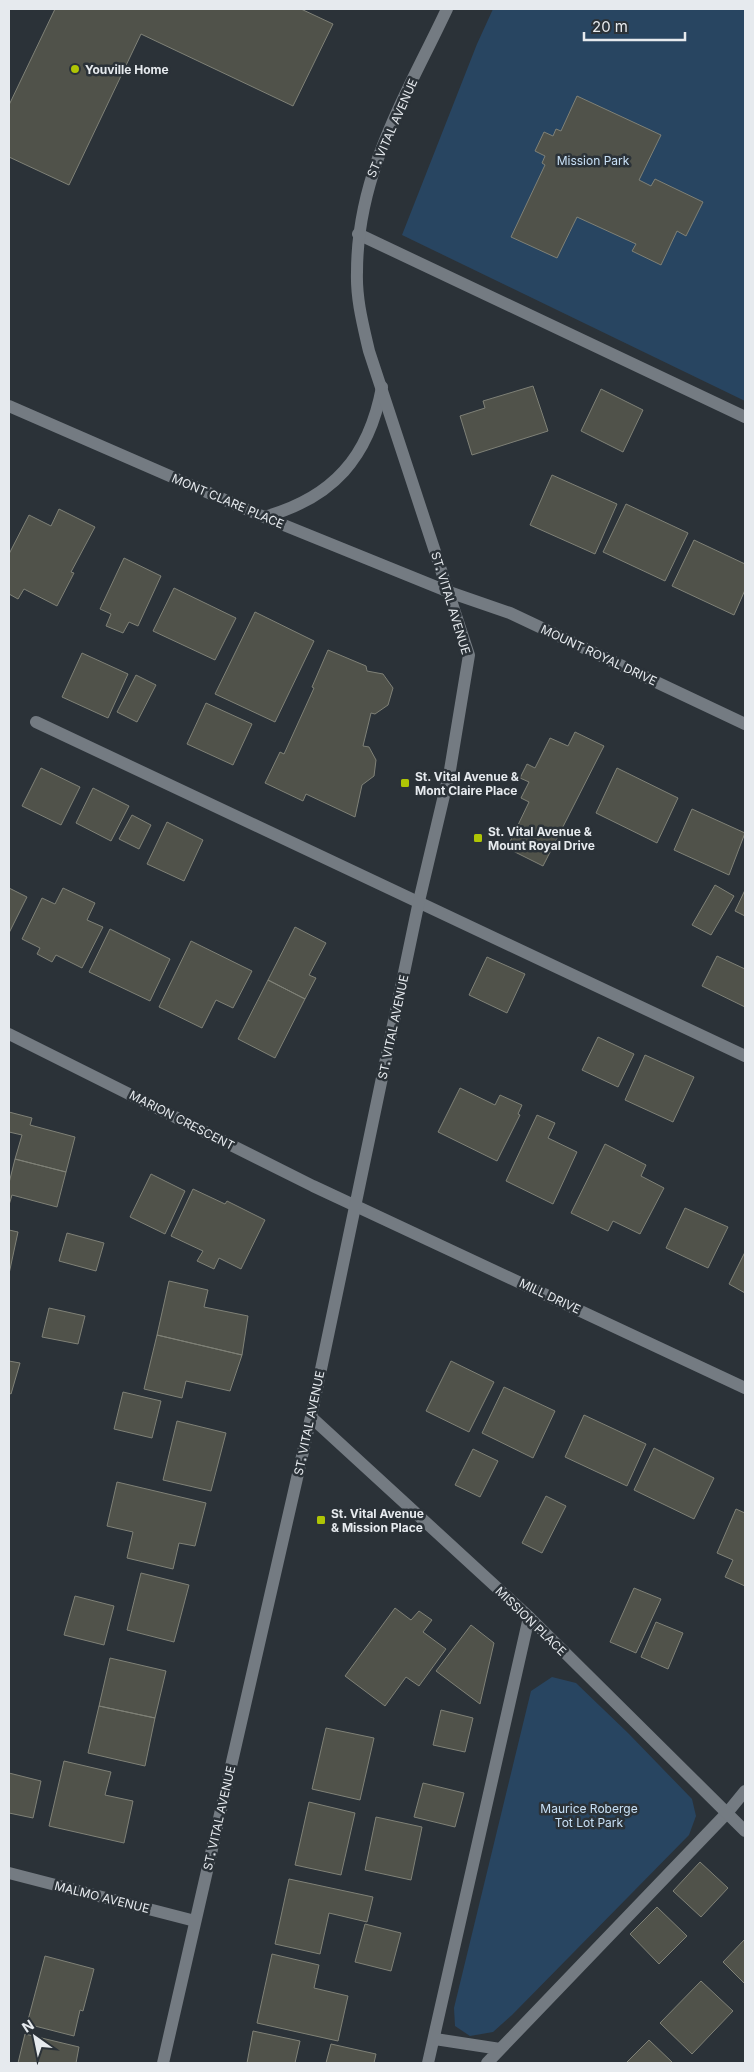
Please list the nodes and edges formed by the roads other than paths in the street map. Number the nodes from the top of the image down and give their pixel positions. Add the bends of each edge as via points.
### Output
1 (447, 9) edge
2 (358, 234) junction
3 (382, 388) junction
4 (9, 406) edge
5 (745, 416) edge
6 (264, 517) junction
7 (449, 592) junction
8 (36, 722) dead end
9 (745, 724) edge
10 (419, 901) junction
11 (9, 1034) edge
12 (745, 1056) edge
13 (355, 1205) junction
14 (745, 1388) edge
15 (311, 1417) junction
16 (529, 1617) junction
17 (745, 1790) edge
18 (727, 1813) junction
19 (745, 1831) edge
20 (9, 1873) edge
21 (195, 1921) junction
22 (434, 2039) junction
23 (500, 2049) junction
24 (163, 2063) edge
25 (428, 2063) edge
26 (486, 2063) edge

1 - 2 street, ST. VITAL AVENUE via 376,158
2 - 3 street, ST. VITAL AVENUE via 356,274 360,312
2 - 5 street
3 - 6 street via 368,438 342,474 300,505
3 - 7 street, ST. VITAL AVENUE
4 - 6 street, MONT CLARE PLACE
6 - 7 street, MONT CLARE PLACE
7 - 9 street, MOUNT ROYAL DRIVE via 510,613
7 - 10 street, ST. VITAL AVENUE via 469,655 450,770
8 - 10 street
10 - 12 street
10 - 13 street, ST. VITAL AVENUE
11 - 13 street, MARION CRESCENT
13 - 14 street, MILL DRIVE
13 - 15 street, ST. VITAL AVENUE
15 - 16 street, MISSION PLACE
15 - 21 street, ST. VITAL AVENUE
16 - 18 street, MISSION PLACE
16 - 22 street
17 - 18 street
18 - 19 street, MISSION PLACE
18 - 23 street
20 - 21 street, MALMO AVENUE
21 - 24 street, ST. VITAL AVENUE
22 - 23 street
22 - 25 street
23 - 26 street

